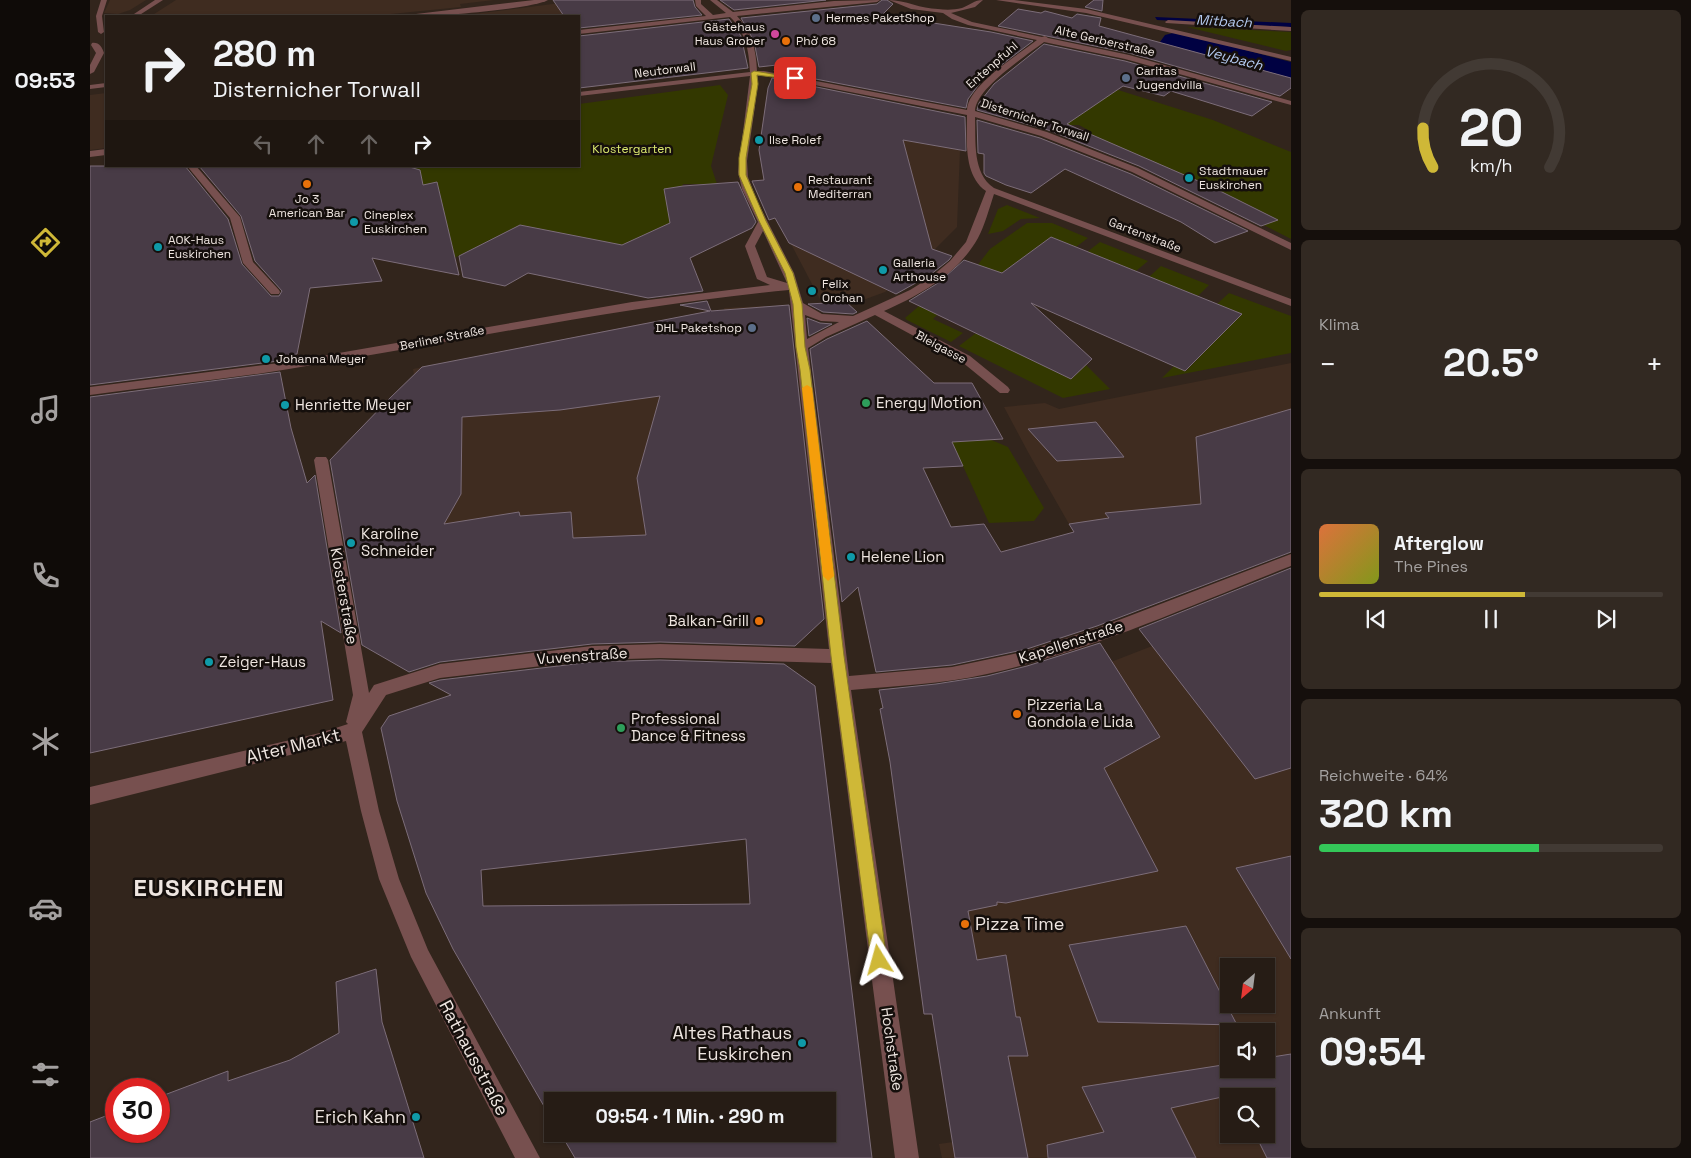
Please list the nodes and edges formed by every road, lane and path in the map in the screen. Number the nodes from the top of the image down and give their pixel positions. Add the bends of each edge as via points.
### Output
1 (104, 0) edge
2 (160, 0) edge
3 (544, 0) edge
4 (698, 0) edge
5 (713, 0) edge
6 (877, 0) edge
7 (892, 0) edge
8 (980, 0) edge
9 (999, 0) edge
10 (944, 11) junction
11 (136, 15) edge
12 (426, 15) edge
13 (731, 15) junction
14 (711, 17) junction
15 (1166, 22) dead end
16 (1291, 29) edge
17 (104, 31) edge
18 (580, 32) edge
19 (1045, 38) junction
20 (105, 45) edge
21 (92, 46) edge
22 (1291, 59) edge
23 (90, 72) edge
24 (754, 73) junction
25 (105, 85) edge
26 (90, 87) edge
27 (580, 94) edge
28 (1291, 103) edge
29 (970, 113) junction
30 (105, 152) edge
31 (90, 154) edge
32 (192, 167) edge
33 (991, 190) junction
34 (763, 221) junction
35 (1291, 247) edge
36 (794, 286) junction
37 (275, 292) dead end
38 (1291, 302) edge
39 (798, 304) junction
40 (874, 310) junction
41 (860, 316) junction
42 (800, 347) junction
43 (1004, 390) dead end
44 (90, 391) edge
45 (321, 460) dead end
46 (1291, 560) edge
47 (838, 656) junction
48 (841, 684) junction
49 (353, 731) junction
50 (90, 796) edge
51 (421, 957) joint
52 (528, 1158) edge
53 (906, 1158) edge

1 - 17 street via 100,14
2 - 11 street
3 - 12 street
4 - 14 street via 698,5
5 - 13 street, Hochstraße
6 - 13 street
7 - 10 street via 913,8
8 - 10 street via 969,7
9 - 22 street via 1095,12
10 - 19 street, Alte Gerberstraße via 970,24
13 - 14 street
13 - 24 street, Hochstraße via 748,37
14 - 18 street
15 - 16 street
17 - 21 street
19 - 28 street, Alte Gerberstraße via 1126,56
19 - 29 street, Entenpfuhl via 976,95
20 - 21 street
21 - 23 street via 99,48 100,53
24 - 27 street, Neutorwall
24 - 29 street, Disternicher Torwall via 777,74
24 - 34 street, Hochstraße via 755,84 742,158 743,175
25 - 26 street
29 - 33 street, Entenpfuhl via 973,167 982,185
29 - 35 street, Disternicher Torwall via 1044,134 1092,152 1208,204
30 - 31 street
32 - 37 street via 235,217 248,263
33 - 38 street, Gartenstraße
33 - 40 street via 971,242 950,268 914,294
34 - 36 street, Hochstraße
34 - 36 street via 750,246 762,279 776,285
36 - 39 street, Hochstraße
36 - 44 street, Berliner Straße via 623,306 286,366
39 - 41 street via 810,314 826,319
39 - 42 street, Hochstraße
40 - 41 street
40 - 43 street, Bleigasse via 966,359
41 - 42 street
42 - 47 street, Hochstraße
45 - 49 street, Klosterstraße via 361,695
46 - 48 street, Kapellenstraße via 1134,622 987,668
47 - 48 street, Hochstraße
47 - 49 street, Vuvenstraße via 660,651 592,653 440,671 380,690
48 - 53 street, Hochstraße
49 - 50 street, Alter Markt
49 - 51 street, Alter Markt via 389,879
51 - 52 street, Rathausstraße

